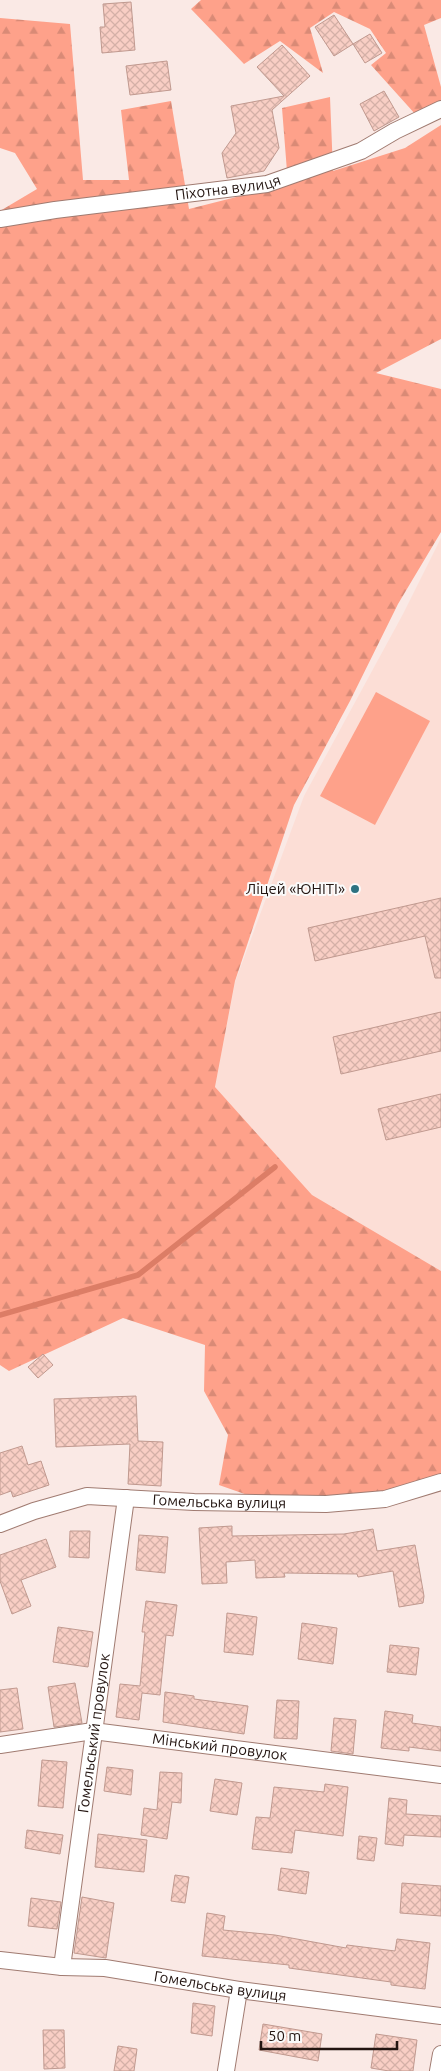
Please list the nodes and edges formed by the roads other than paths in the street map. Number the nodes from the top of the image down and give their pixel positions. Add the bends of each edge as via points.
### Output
1 (441, 109) edge
2 (0, 219) edge
3 (441, 1482) edge
4 (126, 1498) junction
5 (0, 1524) edge
6 (93, 1731) junction
7 (0, 1745) edge
8 (441, 1775) edge
9 (0, 1960) edge
10 (62, 1967) junction
11 (239, 1990) junction
12 (441, 2016) edge
13 (441, 2054) edge
14 (226, 2071) edge
15 (438, 2071) edge

1 - 2 street, Піхотна вулиця via 361,151 266,184
3 - 4 street, Гомельська вулиця via 385,1499 326,1504
4 - 5 street, Гомельська вулиця via 87,1496
4 - 6 street, Гомельський провулок
6 - 7 street, Мінський провулок
6 - 8 street, Мінський провулок
6 - 10 street, Гомельський провулок
9 - 10 street, Гомельська вулиця
10 - 11 street, Гомельська вулиця via 104,1968
11 - 12 street, Гомельська вулиця
11 - 14 street
13 - 15 street

